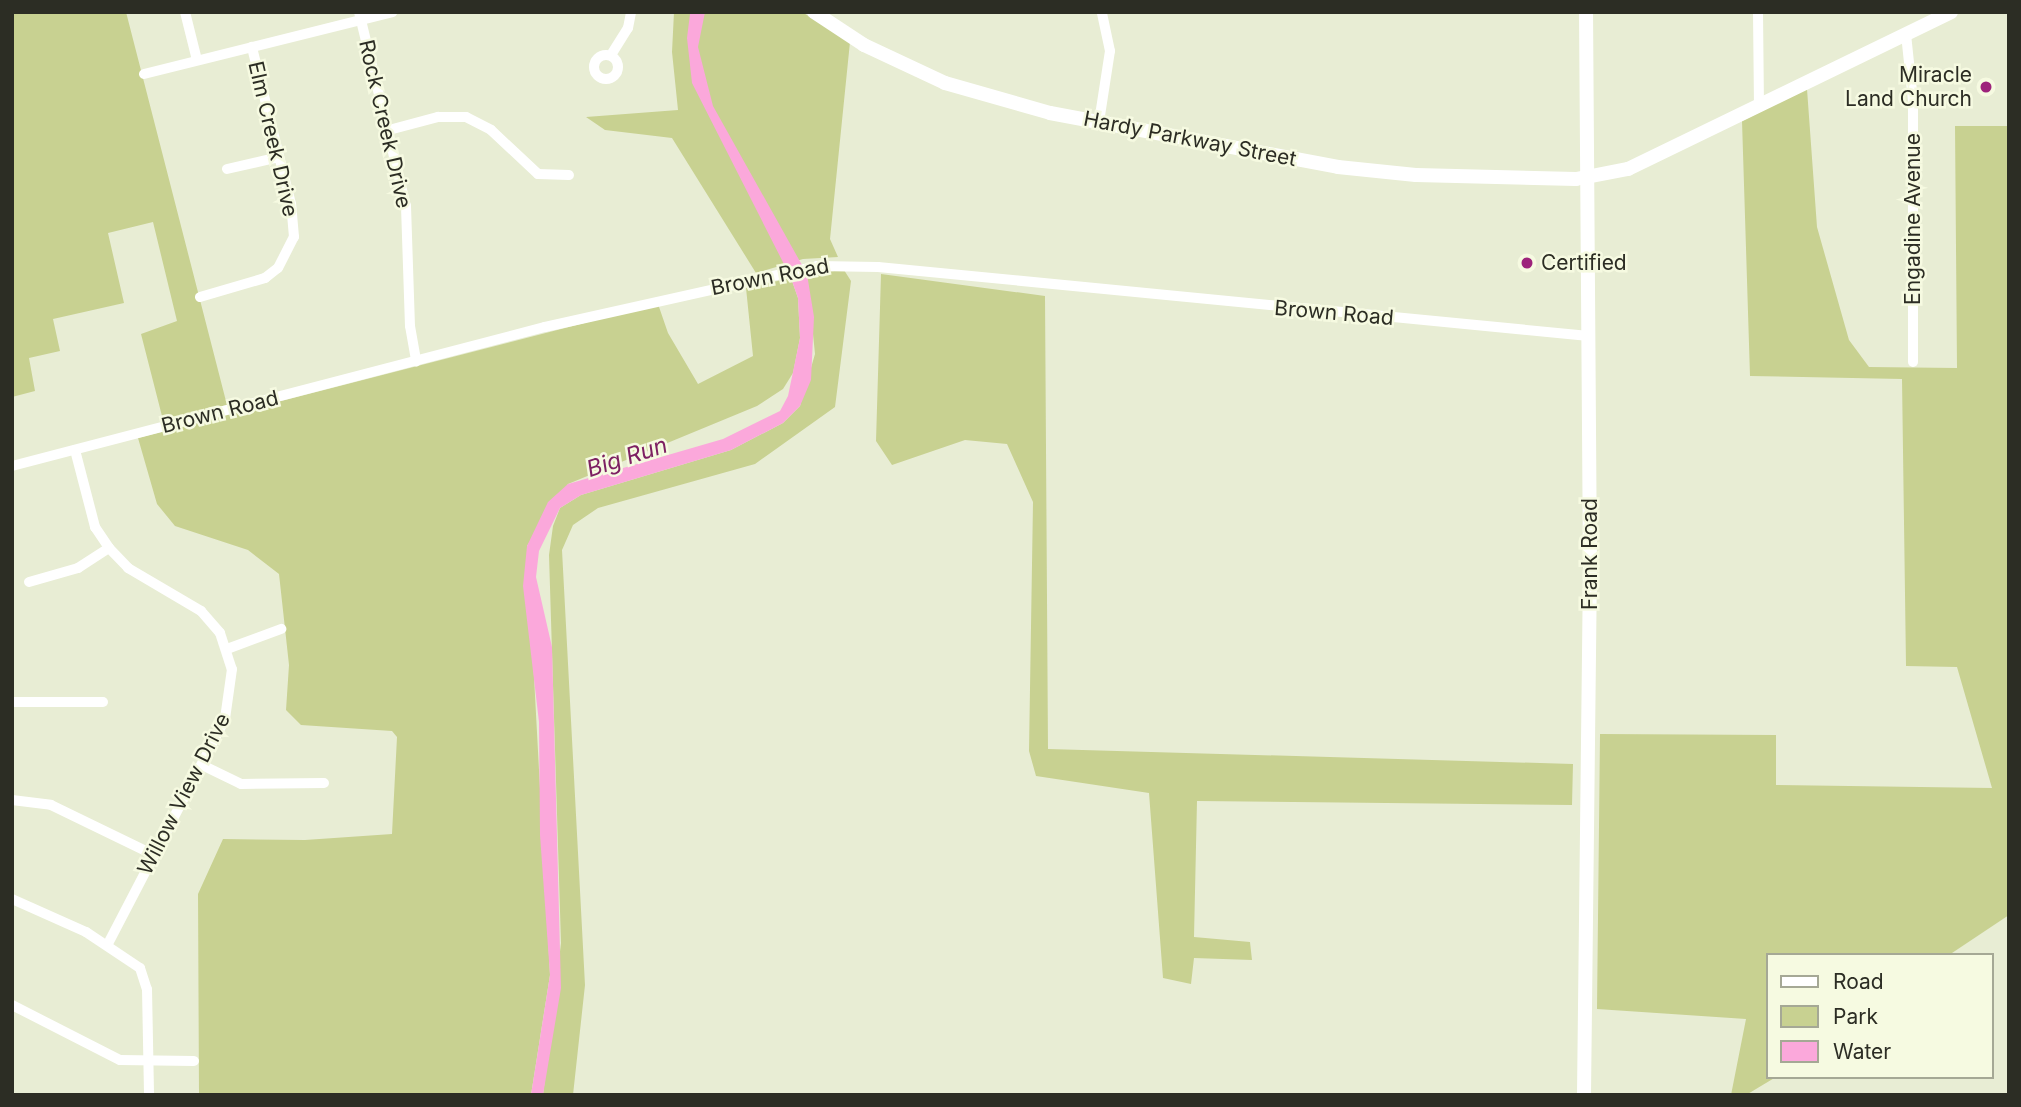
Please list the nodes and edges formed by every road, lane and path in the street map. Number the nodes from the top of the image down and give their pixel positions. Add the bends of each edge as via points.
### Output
1 (185, 12) edge
2 (392, 12) edge
3 (631, 12) edge
4 (814, 12) edge
5 (1102, 12) edge
6 (1586, 12) edge
7 (1758, 12) edge
8 (1951, 12) edge
9 (360, 16) edge
10 (1906, 34) junction
11 (252, 47) junction
12 (611, 55) dead end
13 (197, 60) junction
14 (144, 74) dead end
15 (1759, 106) junction
16 (1099, 122) junction
17 (388, 130) junction
18 (279, 157) junction
19 (227, 169) dead end
20 (569, 175) dead end
21 (1588, 179) junction
22 (200, 297) dead end
23 (1589, 336) junction
24 (416, 361) junction
25 (1913, 362) dead end
26 (75, 450) junction
27 (12, 466) edge
28 (109, 548) junction
29 (29, 582) dead end
30 (281, 629) dead end
31 (227, 649) junction
32 (12, 702) edge
33 (103, 702) dead end
34 (202, 765) junction
35 (324, 783) dead end
36 (12, 800) edge
37 (154, 855) junction
38 (12, 899) edge
39 (108, 944) junction
40 (12, 1005) edge
41 (194, 1061) dead end
42 (148, 1063) junction
43 (149, 1095) edge
44 (1584, 1095) edge

1 - 13 street
2 - 9 street
3 - 12 street via 628,28
4 - 16 main road, Hardy Parkway Street via 864,45 944,83 1017,106
5 - 16 street via 1110,51
6 - 21 main road, Frank Road
7 - 15 street
8 - 10 main road
9 - 11 street
9 - 17 street, Rock Creek Drive
10 - 15 main road
10 - 25 street, Engadine Avenue via 1913,101
11 - 13 street
11 - 18 street, Elm Creek Drive
13 - 14 street
15 - 21 main road via 1628,169
16 - 21 main road, Hardy Parkway Street via 1377,171
17 - 20 street via 438,117 466,117 491,130 538,174
17 - 24 street, Rock Creek Drive via 407,205 410,326
18 - 19 street
18 - 22 street, Elm Creek Drive via 294,220 287,253 265,278
21 - 23 main road, Frank Road
23 - 24 street, Brown Road via 858,265 781,272
23 - 44 main road, Frank Road
24 - 26 street, Brown Road
26 - 27 street, Brown Road
26 - 28 street, Willow View Drive via 95,527
28 - 29 street via 78,568
28 - 31 street, Willow View Drive via 128,568 201,611
30 - 31 street
31 - 34 street, Willow View Drive via 232,669 230,702
32 - 33 street
34 - 35 street via 241,783
34 - 37 street, Willow View Drive
36 - 37 street via 51,805
37 - 39 street, Willow View Drive
38 - 39 street
39 - 42 street via 134,961 145,978
40 - 42 street via 121,1060
41 - 42 street
42 - 43 street

